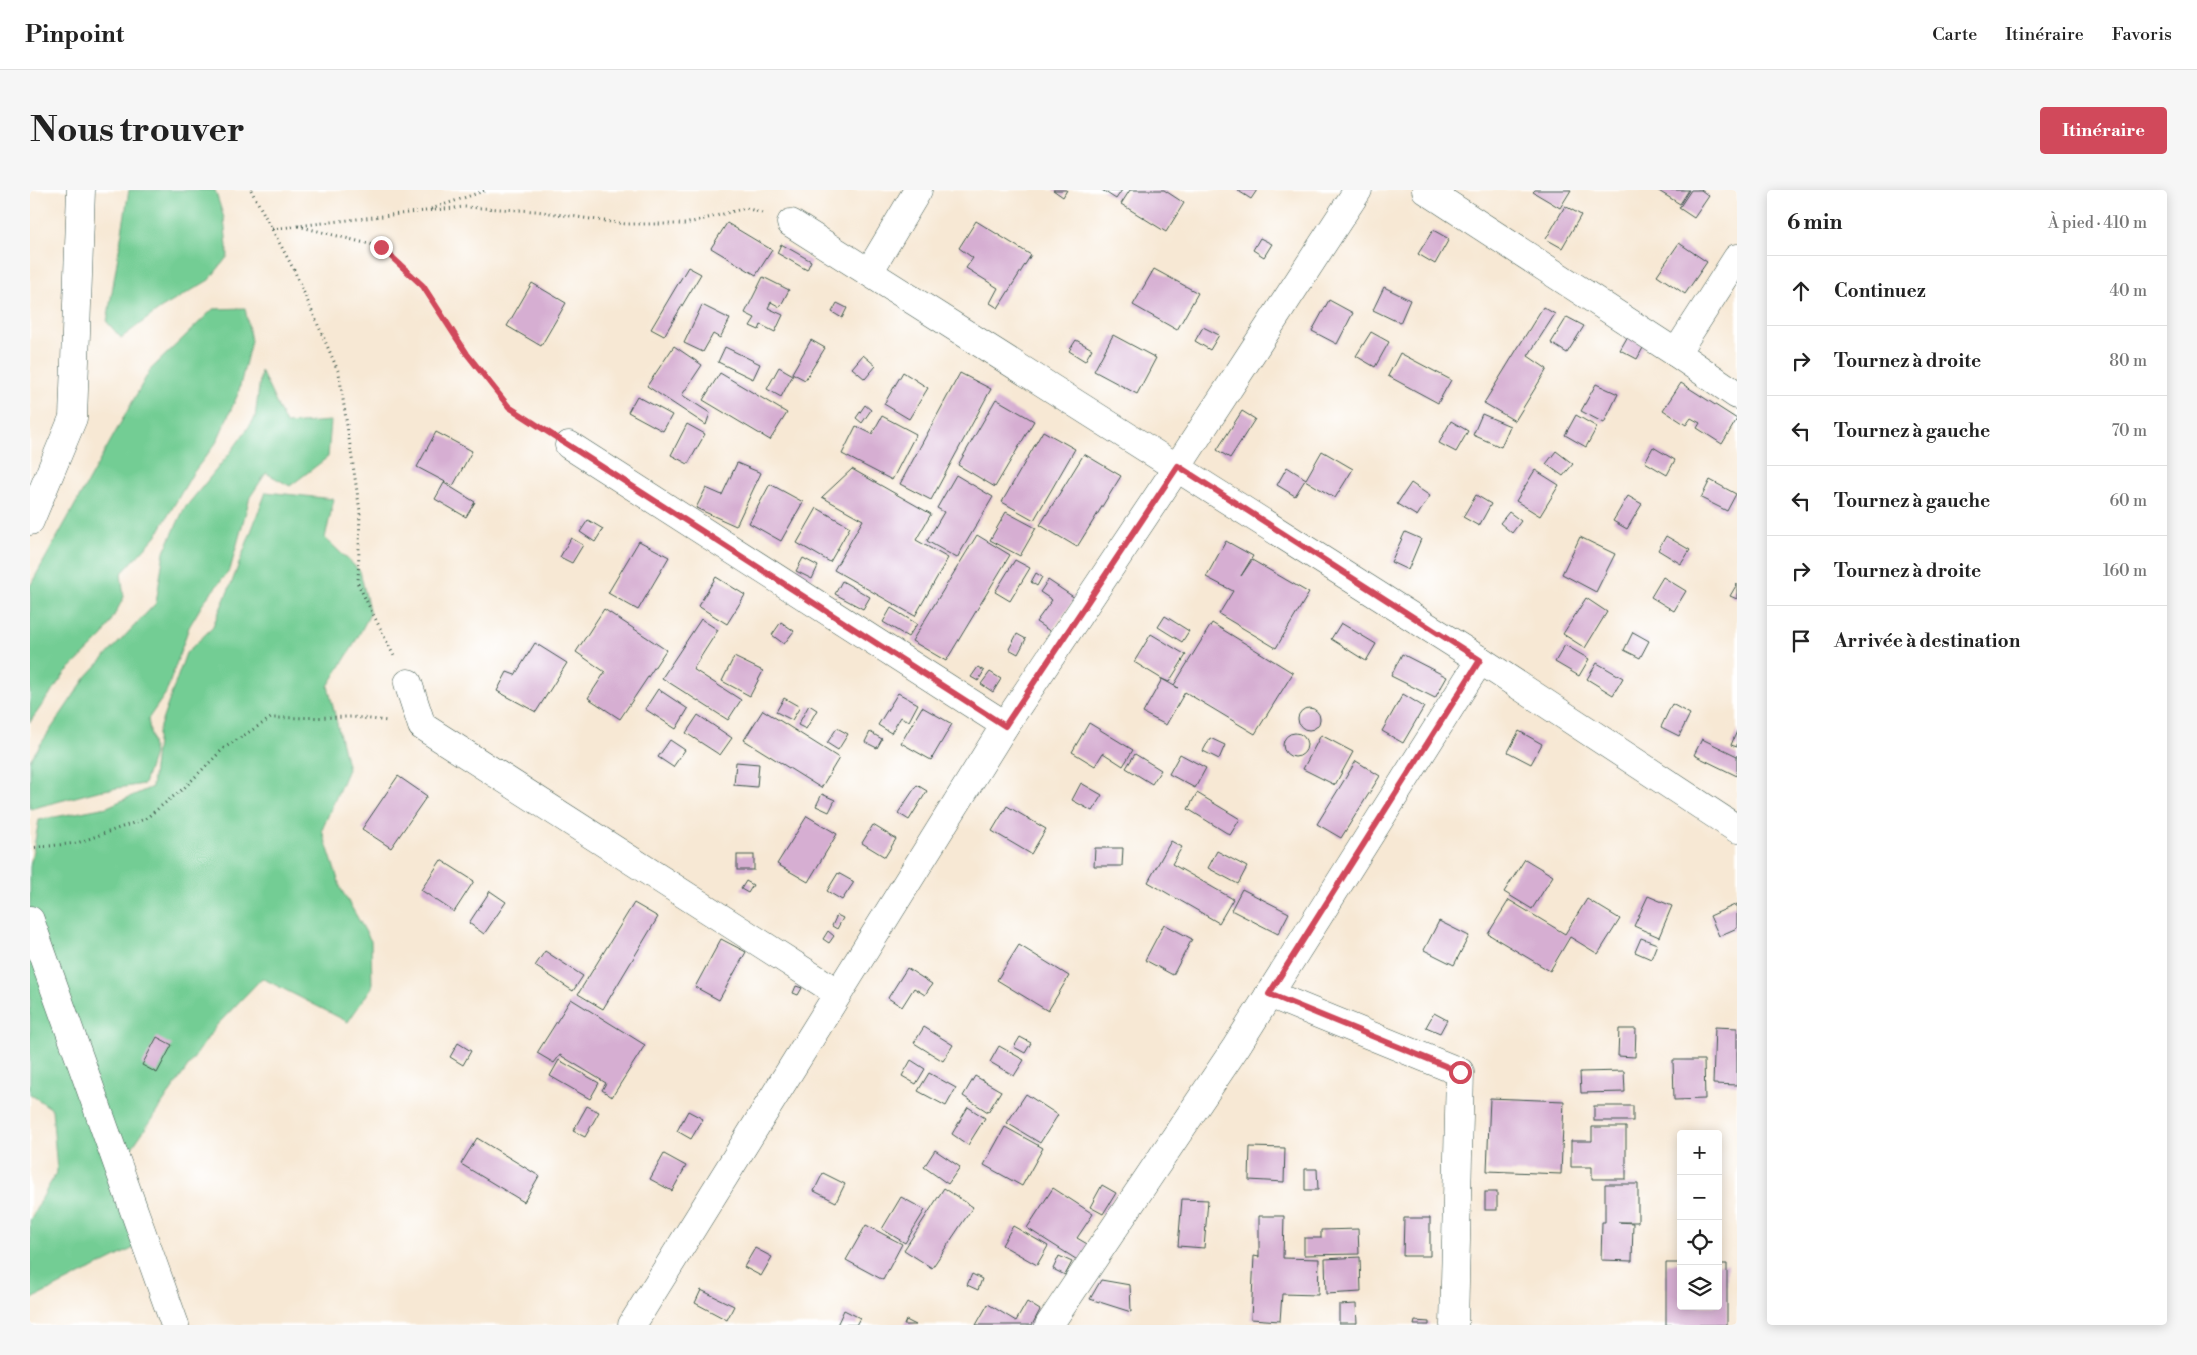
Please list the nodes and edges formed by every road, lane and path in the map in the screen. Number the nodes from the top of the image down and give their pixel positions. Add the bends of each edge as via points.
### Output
1 (81, 190) edge
2 (250, 190) edge
3 (487, 190) edge
4 (918, 190) edge
5 (1358, 190) edge
6 (1426, 190) edge
7 (425, 211) junction
8 (791, 223) joint
9 (298, 226) junction
10 (272, 229) junction
11 (1737, 258) edge
12 (869, 272) junction
13 (1676, 353) junction
14 (1737, 395) edge
15 (569, 445) joint
16 (1178, 466) junction
17 (30, 521) edge
18 (1480, 660) junction
19 (408, 683) joint
20 (422, 726) junction
21 (1005, 726) junction
22 (1737, 829) edge
23 (30, 848) edge
24 (30, 920) edge
25 (838, 994) junction
26 (1269, 994) junction
27 (175, 1325) edge
28 (632, 1325) edge
29 (1049, 1325) edge
30 (1454, 1325) edge

1 - 17 street via 73,418
2 - 10 path
3 - 7 path
4 - 12 street
5 - 16 street
6 - 13 street
7 - 8 path via 464,207 536,211 625,224 685,224 746,208
7 - 9 path
8 - 12 street
9 - 10 path
9 - 15 path via 381,247 423,286 467,354 509,407
10 - 19 path via 294,270 339,373 360,511 358,584
11 - 13 street
12 - 16 street
13 - 14 street
15 - 21 street
16 - 18 street
16 - 21 street
18 - 22 street
18 - 26 street
19 - 20 street
20 - 23 path via 353,717 271,718 224,748 184,788 145,819 77,843
20 - 25 street
21 - 25 street
24 - 27 street
25 - 28 street
26 - 29 street
26 - 30 street via 1460,1072

